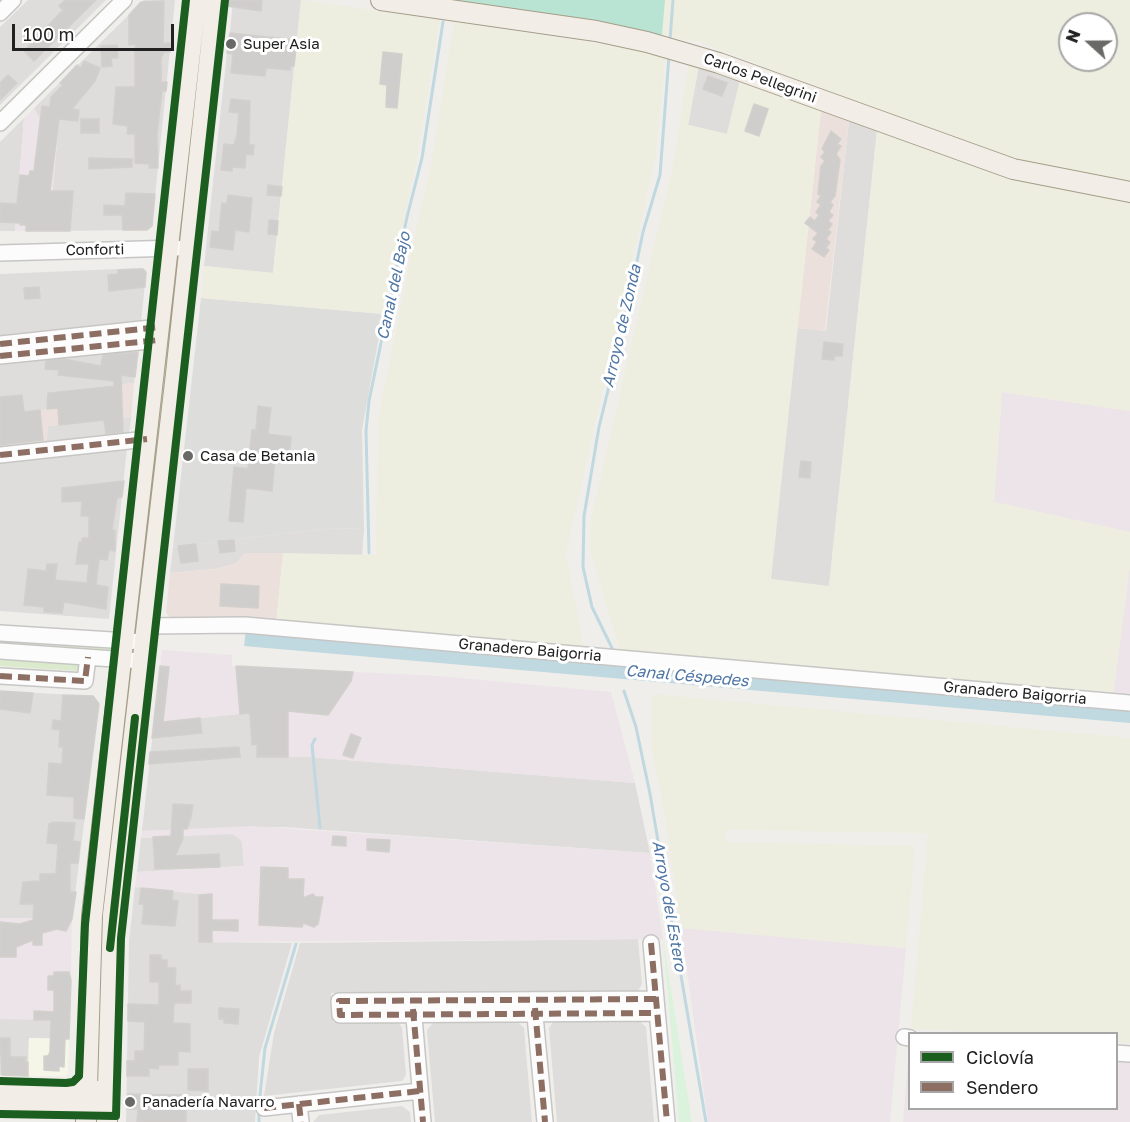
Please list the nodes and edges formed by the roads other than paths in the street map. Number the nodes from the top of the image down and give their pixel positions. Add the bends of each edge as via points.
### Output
1 (13, 0) edge
2 (124, 0) edge
3 (196, 0) edge
4 (216, 0) edge
5 (381, 0) edge
6 (0, 13) edge
7 (0, 123) edge
8 (1130, 192) edge
9 (168, 248) junction
10 (190, 248) junction
11 (0, 253) edge
12 (159, 333) junction
13 (0, 344) edge
14 (0, 356) edge
15 (147, 439) junction
16 (0, 455) edge
17 (0, 633) edge
18 (144, 643) junction
19 (122, 650) junction
20 (0, 651) edge
21 (88, 657) junction
22 (0, 676) edge
23 (1130, 703) edge
24 (651, 943) dead end
25 (535, 1006) junction
26 (656, 1006) junction
27 (0, 1089) edge
28 (420, 1091) junction
29 (299, 1104) junction
30 (0, 1106) edge
31 (86, 1107) edge
32 (108, 1107) edge
33 (264, 1108) dead end
34 (300, 1122) edge
35 (423, 1122) edge
36 (545, 1122) edge
37 (667, 1122) edge

1 - 6 street
2 - 7 street
3 - 9 main road
4 - 10 main road
5 - 8 main road, Carlos Pellegrini via 596,31 669,47 1013,169
9 - 10 street, Conforti
9 - 11 street, Conforti
9 - 12 main road
10 - 18 main road
12 - 13 street
12 - 14 street
12 - 15 main road
15 - 16 street
15 - 19 main road
17 - 19 street, Granadero Baigorria
18 - 19 street, Granadero Baigorria
18 - 23 street, Granadero Baigorria via 245,625
18 - 32 main road via 110,941
19 - 21 street, Granadero Baigorria
19 - 31 main road via 92,916
20 - 21 street, Granadero Baigorria
21 - 22 street via 86,681
24 - 26 street
25 - 26 street
25 - 28 street via 413,1007
25 - 36 street
26 - 37 street
27 - 31 main road
28 - 29 street
28 - 35 street
29 - 33 street
29 - 34 street
30 - 31 main road
31 - 32 main road

